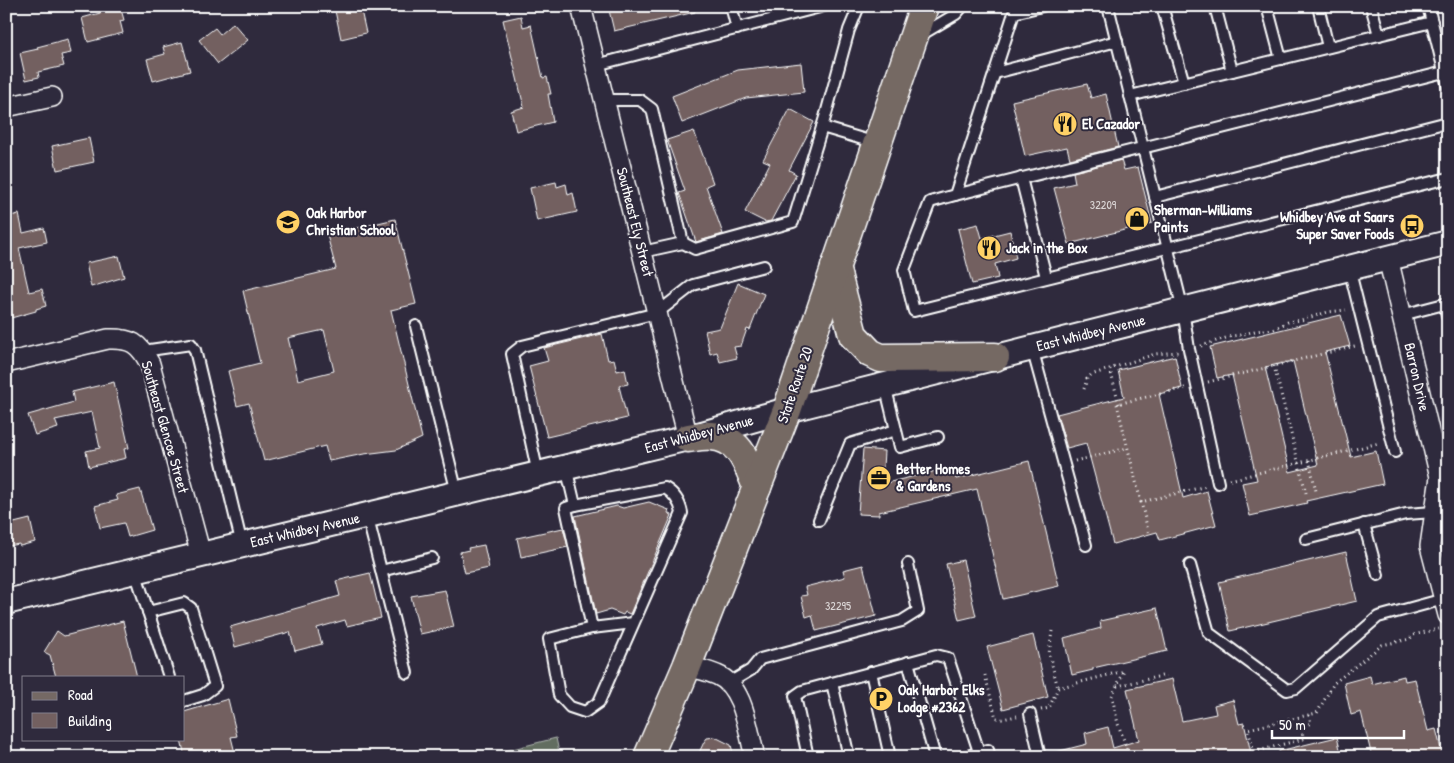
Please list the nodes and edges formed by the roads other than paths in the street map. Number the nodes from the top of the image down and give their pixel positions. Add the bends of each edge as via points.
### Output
1 (581, 6) edge
2 (731, 6) edge
3 (824, 6) edge
4 (859, 6) edge
5 (924, 6) edge
6 (963, 6) edge
7 (1042, 6) edge
8 (1108, 6) edge
9 (1162, 6) edge
10 (1215, 6) edge
11 (1267, 6) edge
12 (1318, 6) edge
13 (1371, 6) edge
14 (1428, 6) edge
15 (1432, 22) junction
16 (737, 28) junction
17 (1379, 35) junction
18 (912, 40) junction
19 (1117, 41) junction
20 (1328, 47) junction
21 (1281, 59) junction
22 (596, 65) junction
23 (1232, 71) junction
24 (1444, 72) junction
25 (995, 73) junction
26 (1184, 83) junction
27 (1448, 87) edge
28 (1130, 96) junction
29 (52, 97) dead end
30 (604, 100) junction
31 (6, 108) edge
32 (1448, 122) edge
33 (822, 127) junction
34 (877, 143) junction
35 (1143, 147) junction
36 (1021, 178) junction
37 (1448, 178) edge
38 (955, 196) junction
39 (1155, 197) junction
40 (682, 243) junction
41 (1448, 243) edge
42 (1167, 247) junction
43 (642, 252) junction
44 (1388, 258) junction
45 (764, 266) dead end
46 (835, 267) junction
47 (1349, 268) junction
48 (1046, 277) junction
49 (1446, 303) edge
50 (1183, 310) junction
51 (657, 313) junction
52 (1402, 315) junction
53 (1448, 318) edge
54 (416, 326) dead end
55 (1032, 348) junction
56 (144, 351) junction
57 (995, 357) junction
58 (6, 363) edge
59 (885, 385) junction
60 (787, 410) junction
61 (896, 430) junction
62 (688, 438) junction
63 (938, 438) dead end
64 (1394, 452) dead end
65 (566, 467) junction
66 (538, 474) junction
67 (1218, 483) dead end
68 (757, 487) junction
69 (457, 493) junction
70 (575, 505) junction
71 (1442, 512) edge
72 (366, 515) junction
73 (819, 520) dead end
74 (1364, 524) junction
75 (1306, 539) dead end
76 (242, 545) junction
77 (1086, 545) dead end
78 (201, 555) junction
79 (432, 558) dead end
80 (908, 564) dead end
81 (1190, 565) dead end
82 (135, 571) junction
83 (381, 571) junction
84 (1378, 575) dead end
85 (6, 602) edge
86 (148, 612) junction
87 (1444, 614) edge
88 (634, 623) junction
89 (592, 628) junction
90 (908, 662) junction
91 (687, 666) junction
92 (871, 672) junction
93 (406, 673) dead end
94 (169, 676) edge
95 (729, 682) junction
96 (832, 683) junction
97 (185, 701) edge
98 (1030, 713) road end
99 (979, 752) junction
100 (648, 757) edge
101 (755, 757) edge
102 (808, 757) edge
103 (850, 757) edge
104 (890, 757) edge
105 (935, 757) edge
106 (964, 757) edge
107 (990, 757) edge
108 (1040, 757) edge

1 - 22 street, Southeast Ely Street
2 - 16 lane
3 - 16 lane
4 - 33 lane via 849,30
5 - 18 main road, State Route 20
6 - 18 lane via 956,14
7 - 25 lane via 1014,13
8 - 19 lane
9 - 26 lane
10 - 23 lane
11 - 21 lane
12 - 20 lane
13 - 17 lane
14 - 15 lane
15 - 17 lane
15 - 24 lane
16 - 22 lane
17 - 20 lane
18 - 34 main road, State Route 20
19 - 25 lane
19 - 28 lane
20 - 21 lane
21 - 23 lane
22 - 30 street, Southeast Ely Street
23 - 26 lane
24 - 27 lane
24 - 35 lane
25 - 38 lane
26 - 28 lane
28 - 35 lane
29 - 31 street
30 - 40 lane via 640,100 652,109
30 - 43 street, Southeast Ely Street
32 - 39 lane
33 - 34 lane
33 - 40 lane via 793,222 694,250
34 - 46 main road, State Route 20
35 - 36 lane
35 - 39 lane
36 - 38 lane
36 - 48 lane
37 - 42 lane
38 - 48 lane via 930,202 904,270 914,311
39 - 42 lane
40 - 43 lane
41 - 44 street, East Whidbey Avenue
42 - 48 lane
42 - 50 lane
43 - 51 street, Southeast Ely Street
44 - 47 street, East Whidbey Avenue
44 - 52 street, Barron Drive
45 - 51 lane via 693,284
46 - 57 main road via 853,335 870,353 881,358
46 - 60 main road, State Route 20
47 - 50 street, East Whidbey Avenue
47 - 64 lane
49 - 52 lane
49 - 53 lane
50 - 55 street, East Whidbey Avenue
50 - 67 lane
51 - 62 street, Southeast Ely Street
51 - 66 lane via 522,346 512,354
52 - 71 street, Barron Drive via 1440,477
54 - 69 lane
55 - 57 street, East Whidbey Avenue
55 - 77 lane
56 - 58 street, Southeast Glencoe Street via 134,342 108,339
56 - 76 lane via 191,344 195,350
56 - 78 street, Southeast Glencoe Street
57 - 59 street, East Whidbey Avenue
59 - 60 street, East Whidbey Avenue
59 - 61 lane
60 - 62 street, East Whidbey Avenue
60 - 68 main road, State Route 20
61 - 63 lane via 900,447
61 - 73 lane via 850,444
62 - 65 street, East Whidbey Avenue
62 - 68 main road via 711,436 728,440 740,450
65 - 66 street, East Whidbey Avenue
65 - 70 lane
66 - 69 street, East Whidbey Avenue
68 - 91 main road, State Route 20
69 - 72 street, East Whidbey Avenue
70 - 88 lane via 665,488 674,494 682,513
70 - 89 lane via 566,508
71 - 74 lane via 1406,514
71 - 87 street, Barron Drive via 1430,546
72 - 76 street, East Whidbey Avenue
72 - 83 lane
74 - 75 lane
74 - 84 lane
76 - 78 street, East Whidbey Avenue
78 - 82 street, East Whidbey Avenue
79 - 83 lane
80 - 95 lane via 918,611 902,621 760,659 750,670
81 - 87 lane via 1209,633 1287,690 1296,688 1378,617
82 - 85 street, East Whidbey Avenue
82 - 86 lane
83 - 93 lane
86 - 94 lane
86 - 97 lane via 184,603 191,608 215,686 203,695
88 - 89 lane
88 - 89 lane via 599,702 585,712 570,707 559,695 549,639
90 - 92 lane
90 - 99 lane via 936,655 948,658
90 - 105 lane
91 - 95 street via 718,675
91 - 100 main road, State Route 20
92 - 96 lane
92 - 104 lane
95 - 101 street via 739,698
96 - 102 lane via 795,696
96 - 103 lane
98 - 108 lane
99 - 106 lane
99 - 107 lane via 988,750

